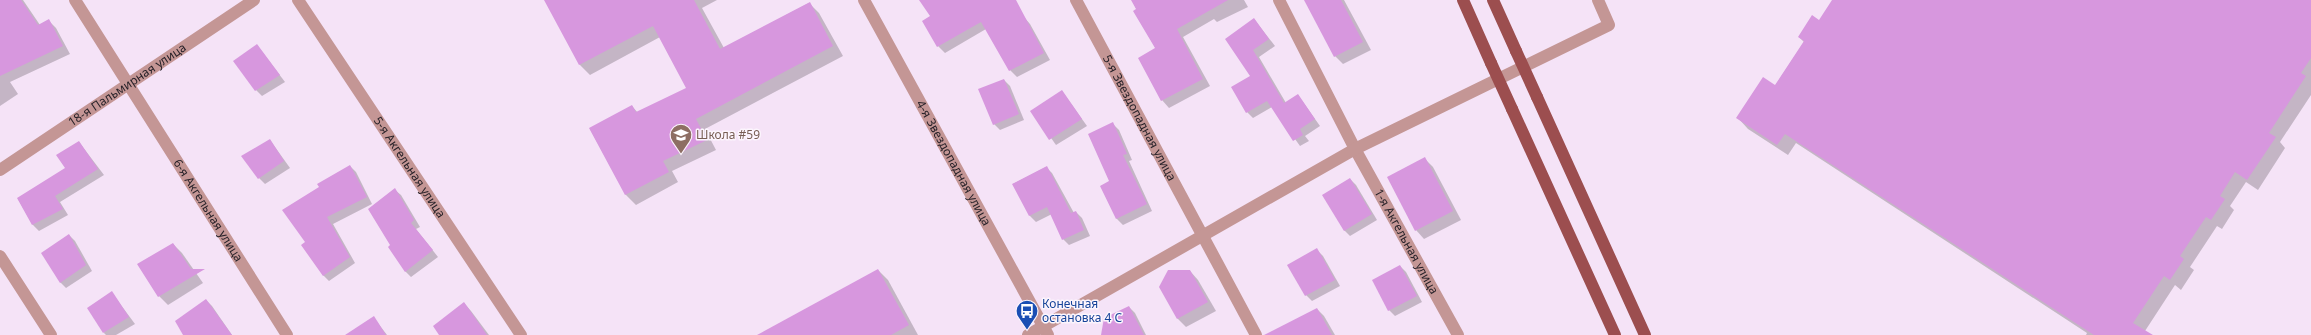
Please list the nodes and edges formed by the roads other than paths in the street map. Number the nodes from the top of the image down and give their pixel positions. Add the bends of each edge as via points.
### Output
1 (75, 0) edge
2 (254, 0) edge
3 (298, 0) edge
4 (864, 0) edge
5 (1076, 0) edge
6 (1280, 0) edge
7 (1463, 0) edge
8 (1493, 0) edge
9 (1598, 0) edge
10 (129, 85) junction
11 (1355, 149) junction
12 (0, 170) edge
13 (1202, 237) junction
14 (0, 256) edge
15 (1045, 331) edge
16 (51, 335) edge
17 (287, 335) edge
18 (521, 335) edge
19 (1028, 335) edge
20 (1256, 335) edge
21 (1458, 335) edge
22 (1615, 335) edge
23 (1645, 335) edge

1 - 10 street, 6-я Акгельная улица
2 - 10 street, 18-я Пальмирная улица
3 - 18 street, 5-я Акгельная улица
4 - 15 street, 4-я Звездопадная улица
5 - 13 street, 5-я Звездопадная улица
6 - 11 street, 1-я Акгельная улица
7 - 22 main road, bridge
8 - 23 main road, bridge
9 - 11 street via 1609,25
10 - 12 street, 18-я Пальмирная улица
10 - 17 street, 6-я Акгельная улица
11 - 13 street
11 - 21 street, 1-я Акгельная улица
13 - 15 street
13 - 20 street, 5-я Звездопадная улица
14 - 16 street
15 - 19 street

